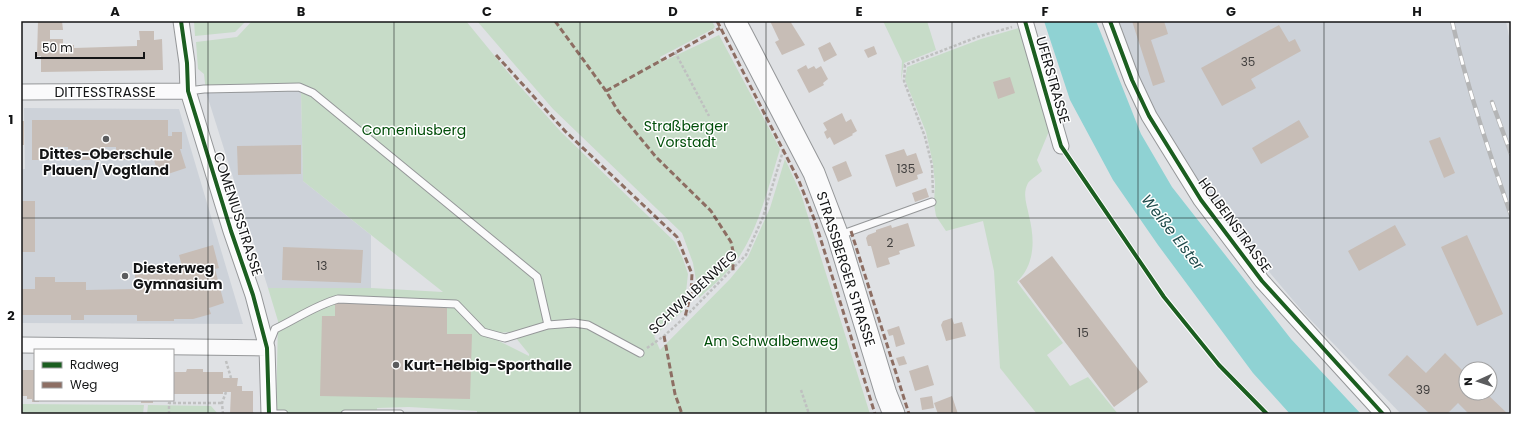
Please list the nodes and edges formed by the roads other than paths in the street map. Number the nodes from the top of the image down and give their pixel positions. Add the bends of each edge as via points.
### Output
1 (181, 21) edge
2 (734, 21) edge
3 (1110, 21) edge
4 (1025, 22) edge
5 (21, 92) edge
6 (188, 92) junction
7 (1061, 146) dead end
8 (932, 202) road end
9 (838, 236) junction
10 (548, 325) junction
11 (21, 345) edge
12 (267, 348) junction
13 (640, 353) road end
14 (269, 414) edge
15 (284, 414) edge
16 (345, 414) edge
17 (400, 414) edge
18 (894, 414) edge
19 (1383, 414) edge

1 - 6 street, COMENIUSSTRASSE
2 - 9 main road, STRASSBERGER STRASSE via 814,173
3 - 19 street, HOLBEINSTRASSE via 1132,80 1149,116 1201,200 1262,281
4 - 7 street, UFERSTRASSE
5 - 6 street, DITTESSTRASSE
6 - 10 lane via 204,89 299,87 313,93 537,278
6 - 12 street, COMENIUSSTRASSE via 231,231 254,295
8 - 9 lane
9 - 18 main road, STRASSBERGER STRASSE
10 - 12 lane via 504,338 483,332 456,304 338,299 321,304 307,314 275,329
10 - 13 lane via 588,325
11 - 12 street
12 - 14 street, COMENIUSSTRASSE
14 - 15 lane
16 - 17 lane

